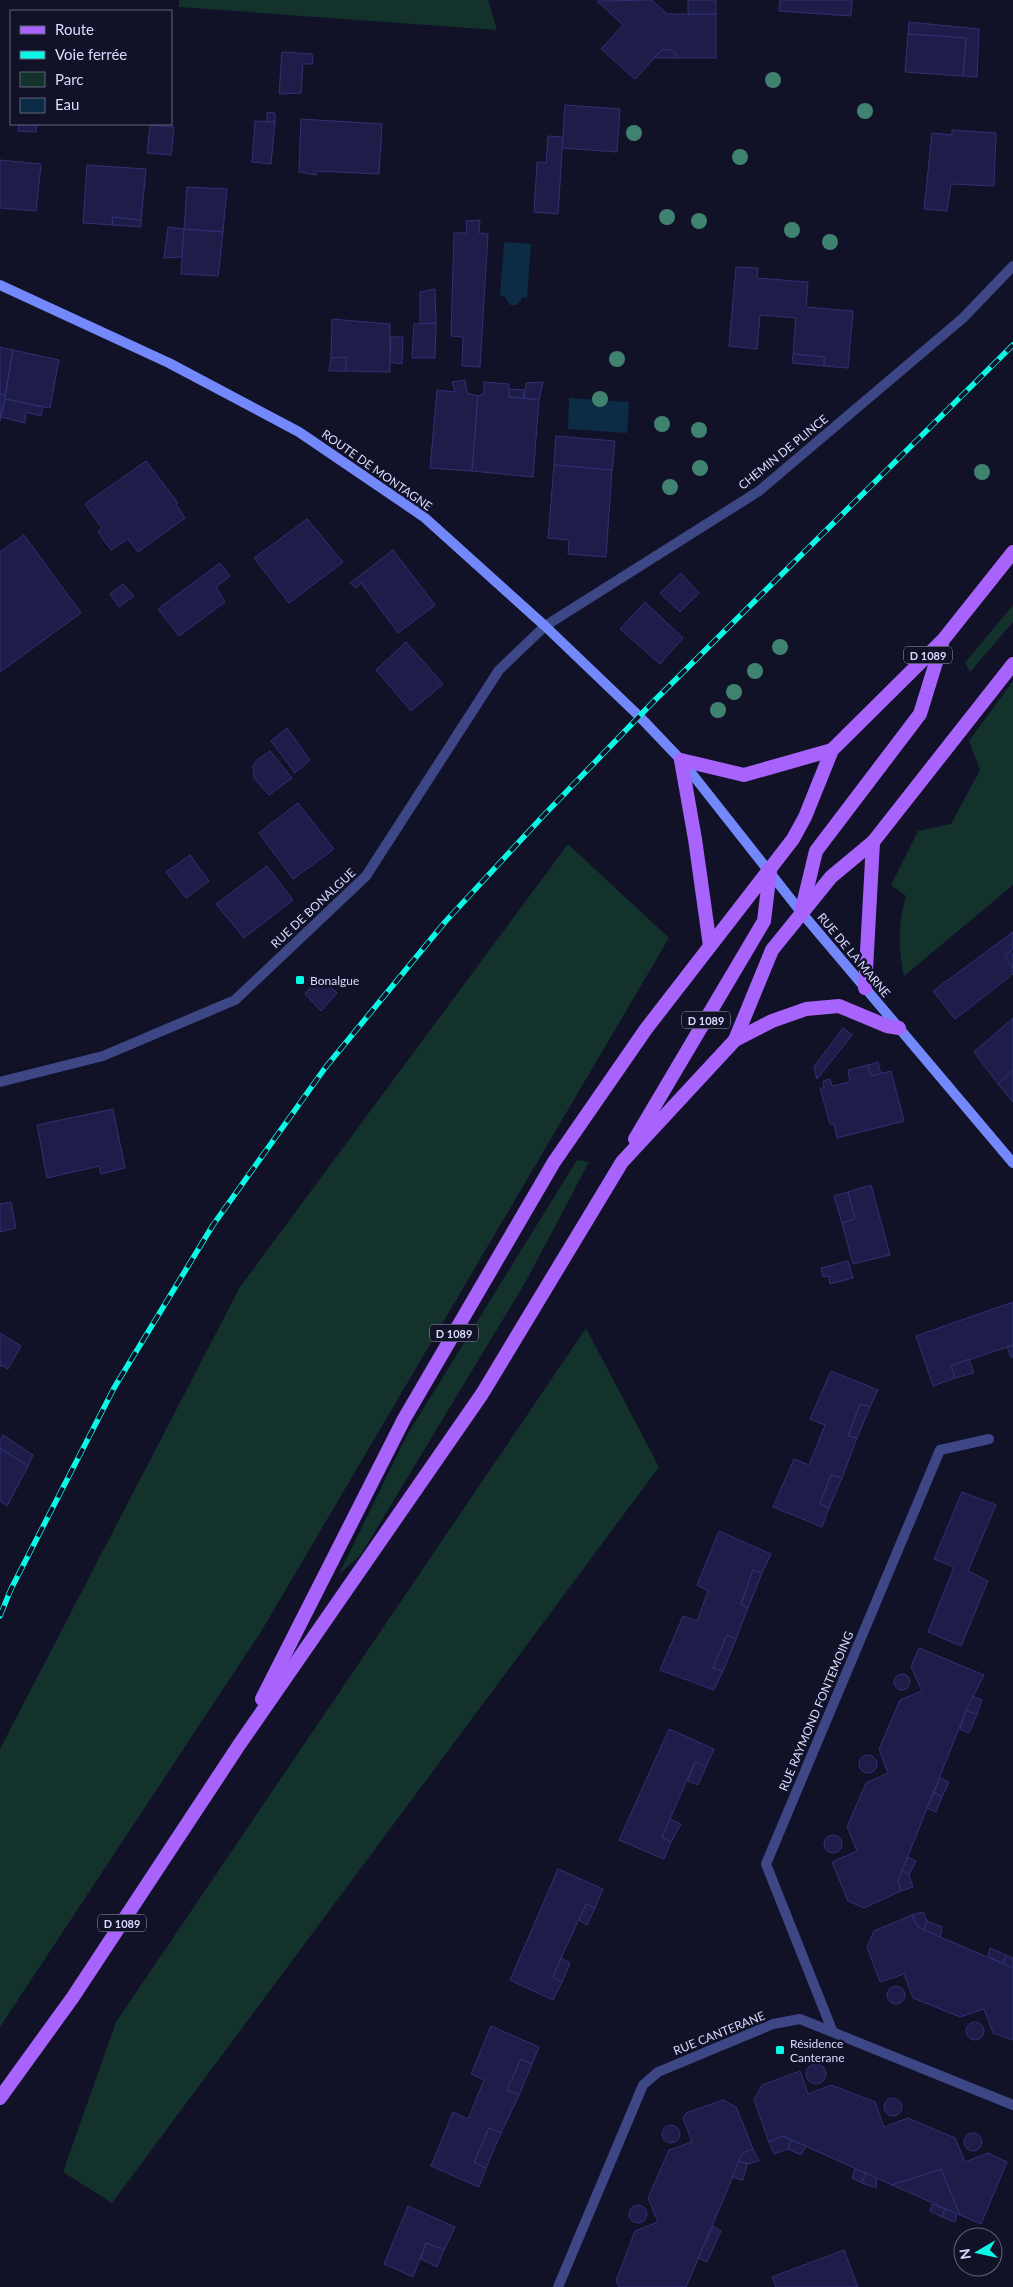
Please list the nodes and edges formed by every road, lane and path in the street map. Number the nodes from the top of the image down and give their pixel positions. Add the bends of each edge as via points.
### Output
1 (1013, 266) edge
2 (0, 285) edge
3 (1013, 552) edge
4 (545, 626) junction
5 (943, 640) junction
6 (1013, 664) edge
7 (832, 750) junction
8 (681, 760) junction
9 (873, 842) junction
10 (770, 870) junction
11 (802, 912) junction
12 (710, 946) junction
13 (865, 988) junction
14 (900, 1028) junction
15 (735, 1040) junction
16 (0, 1082) edge
17 (622, 1162) junction
18 (1013, 1163) edge
19 (989, 1439) dead end
20 (239, 1745) junction
21 (832, 2030) junction
22 (0, 2098) edge
23 (1013, 2105) edge
24 (558, 2287) edge

1 - 4 street, CHEMIN DE PLINCE via 963,318 759,491
2 - 4 main road, ROUTE DE MONTAGNE via 168,363 299,432 424,517
3 - 5 main road, D 1089
4 - 8 main road, ROUTE DE MONTAGNE
4 - 16 street, RUE DE BONALGUE via 499,670 366,876 235,1000 104,1056
5 - 7 main road, D 1089
5 - 11 main road, D 1089 via 920,714 816,851
6 - 9 main road, D 1089
7 - 8 main road via 744,775
7 - 10 main road, D 1089 via 805,817
8 - 10 main road, RUE DE LA MARNE
8 - 12 main road
9 - 11 main road, D 1089 via 831,877
9 - 13 main road
10 - 11 main road, RUE DE LA MARNE
10 - 12 main road, D 1089
10 - 17 main road, D 1089 via 764,922
11 - 13 main road, RUE DE LA MARNE
11 - 15 main road, D 1089 via 772,950
12 - 20 main road, D 1089 via 646,1029 554,1162 404,1419
13 - 14 main road, RUE DE LA MARNE
14 - 15 main road via 838,1006 806,1009 772,1021
14 - 18 main road, RUE DE LA MARNE
15 - 17 main road, D 1089
17 - 20 main road, D 1089 via 482,1394
19 - 21 street, RUE RAYMOND FONTEMOING via 940,1450 766,1864
20 - 22 main road, D 1089 via 72,1997
21 - 23 street, RUE CANTERANE
21 - 24 street, RUE CANTERANE via 800,2019 774,2024 658,2072 643,2085

